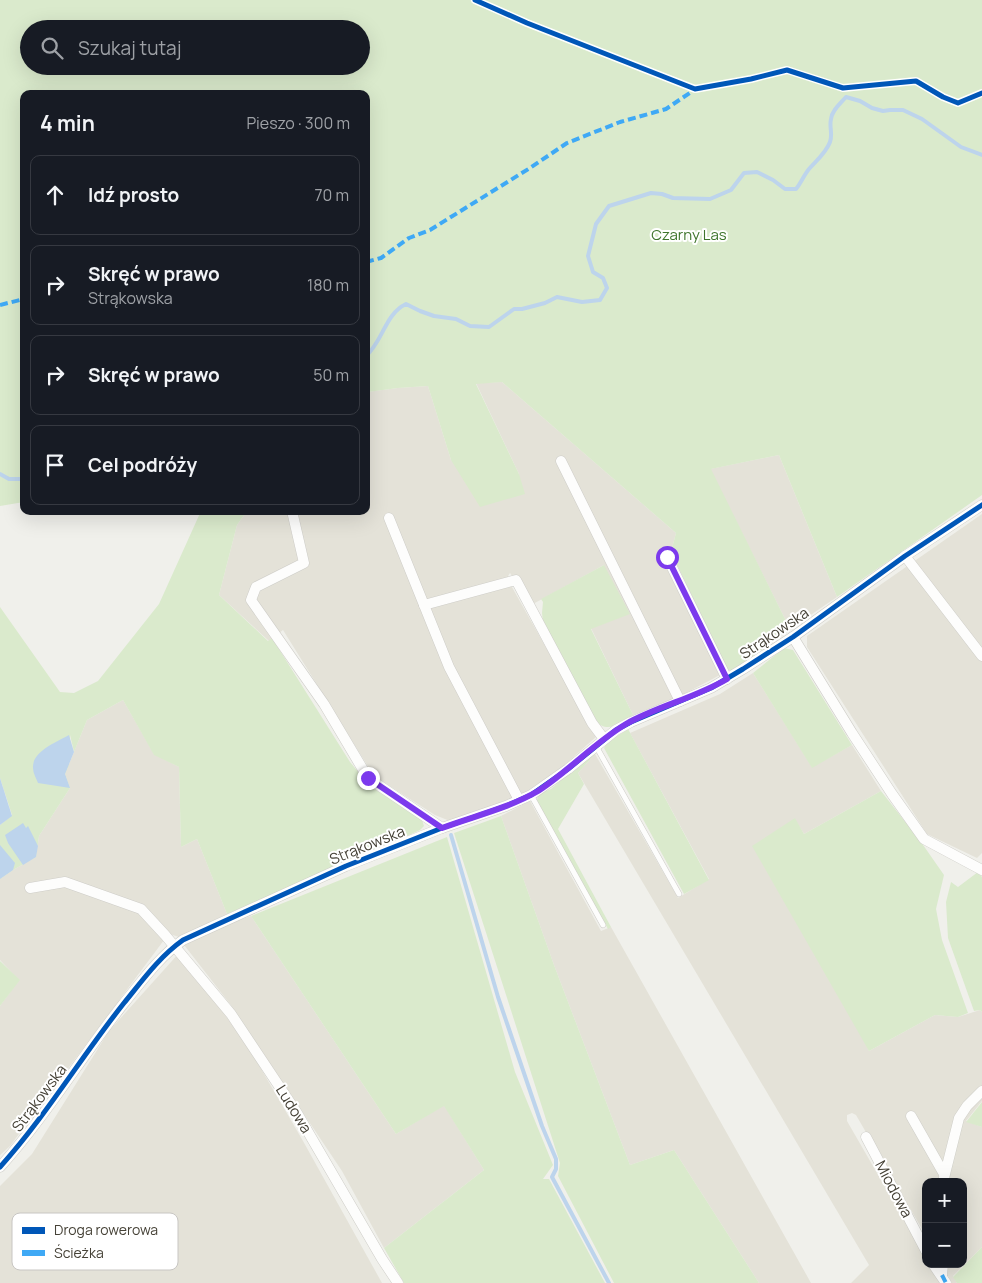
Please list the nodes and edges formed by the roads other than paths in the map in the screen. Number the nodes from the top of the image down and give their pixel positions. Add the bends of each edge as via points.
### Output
1 (561, 461) dead end
2 (982, 504) edge
3 (293, 515) edge
4 (390, 518) dead end
5 (905, 556) junction
6 (667, 557) dead end
7 (424, 605) junction
8 (793, 637) junction
9 (982, 656) edge
10 (727, 679) junction
11 (680, 701) junction
12 (600, 742) junction
13 (531, 794) junction
14 (519, 800) junction
15 (442, 828) junction
16 (978, 868) edge
17 (30, 888) dead end
18 (680, 894) dead end
19 (603, 926) dead end
20 (174, 946) junction
21 (982, 1091) edge
22 (910, 1116) dead end
23 (866, 1137) dead end
24 (0, 1167) edge
25 (943, 1178) edge
26 (922, 1241) edge
27 (935, 1268) edge
28 (944, 1279) edge
29 (398, 1283) edge

1 - 11 street
2 - 5 street, Strąkowska
3 - 15 street via 304,563 256,587 251,600 324,704 368,778
4 - 7 street
5 - 8 street, Strąkowska
5 - 9 street
6 - 10 street
7 - 12 street via 516,580
7 - 14 street via 449,667
8 - 10 street, Strąkowska
8 - 16 street via 857,741 924,839
10 - 11 street, Strąkowska
11 - 12 street, Strąkowska via 630,722
12 - 13 street, Strąkowska
12 - 18 lane
13 - 14 street, Strąkowska
13 - 19 lane
14 - 15 street, Strąkowska
15 - 20 street, Strąkowska via 346,866 190,935
17 - 20 street, Ludowa via 65,882 141,910
20 - 24 street, Strąkowska via 148,972 39,1121
20 - 29 street, Ludowa via 232,1014 298,1113
21 - 25 street via 959,1118
22 - 25 street
23 - 26 street, Miodowa
27 - 28 street

